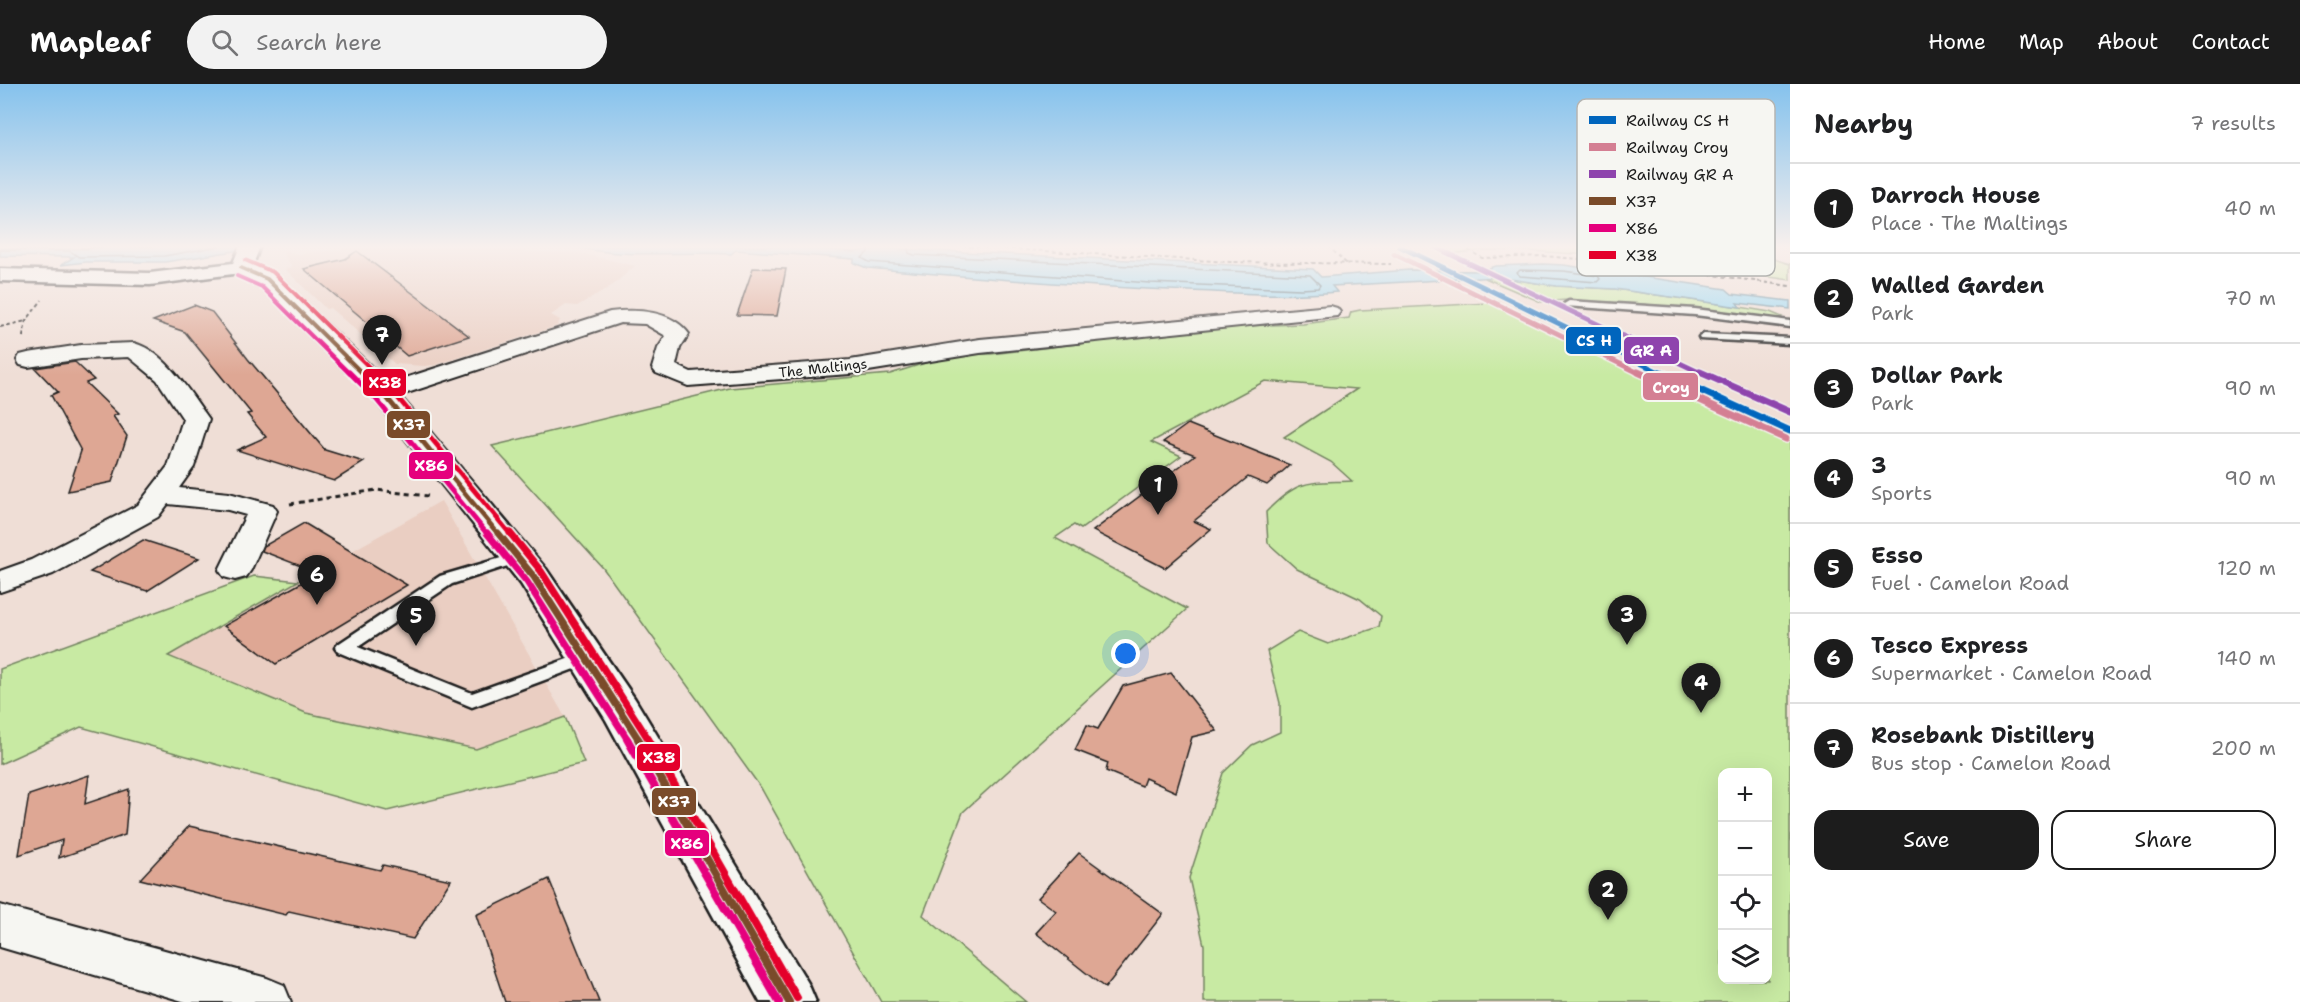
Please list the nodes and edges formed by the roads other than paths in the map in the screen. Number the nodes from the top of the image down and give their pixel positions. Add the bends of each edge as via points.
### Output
1 (277, 289) edge
2 (1569, 304) dead end
3 (1330, 312) dead end
4 (1790, 324) edge
5 (1704, 337) dead end
6 (1790, 341) edge
7 (28, 360) dead end
8 (383, 393) junction
9 (160, 495) junction
10 (518, 558) junction
11 (235, 570) dead end
12 (0, 582) edge
13 (587, 658) junction
14 (0, 926) edge
15 (267, 1002) edge
16 (789, 1002) edge

1 - 8 main road
2 - 4 lane via 1695,312
3 - 8 street, The Maltings via 980,346 839,368 688,379 664,368 678,334 661,321 627,316 610,318
5 - 6 lane
7 - 9 street via 134,350 165,375 196,419 181,467
8 - 10 main road
9 - 11 street via 229,502 263,511
9 - 12 street via 148,511 42,567
10 - 13 main road
10 - 13 lane via 446,580 344,648 472,700
13 - 16 main road
14 - 15 street

